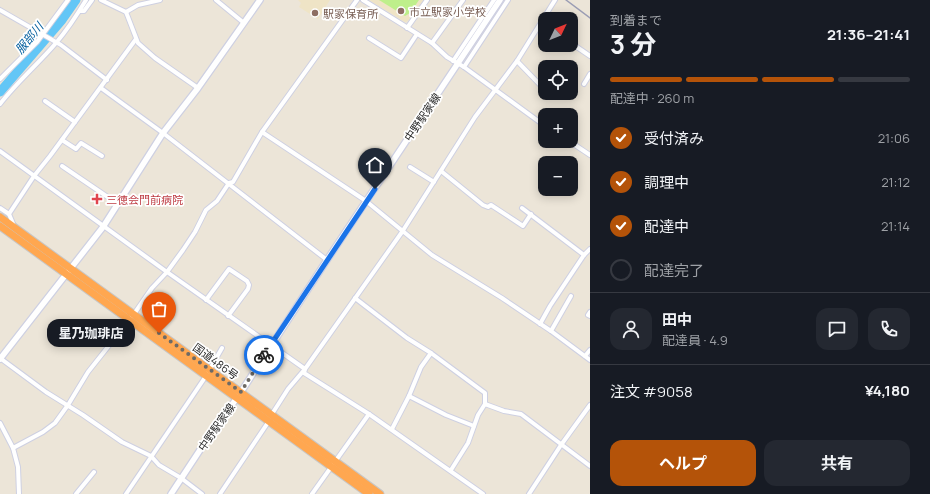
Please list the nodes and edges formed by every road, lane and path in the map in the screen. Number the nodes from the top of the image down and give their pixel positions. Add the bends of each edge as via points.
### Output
1 (68, 0) edge
2 (86, 0) edge
3 (92, 0) edge
4 (101, 0) edge
5 (139, 0) edge
6 (160, 0) edge
7 (216, 0) edge
8 (260, 0) edge
9 (357, 0) edge
10 (363, 0) edge
11 (427, 0) edge
12 (463, 0) edge
13 (494, 0) edge
14 (500, 0) edge
15 (508, 0) edge
16 (555, 0) edge
17 (138, 5) junction
18 (0, 10) edge
19 (80, 11) junction
20 (126, 12) junction
21 (549, 12) edge
22 (244, 23) junction
23 (407, 28) junction
24 (538, 30) edge
25 (418, 34) junction
26 (43, 36) junction
27 (136, 38) junction
28 (370, 38) dead end
29 (56, 43) junction
30 (432, 43) junction
31 (578, 48) edge
32 (590, 56) edge
33 (517, 61) junction
34 (456, 62) junction
35 (464, 67) junction
36 (590, 74) edge
37 (0, 79) edge
38 (107, 80) junction
39 (538, 83) edge
40 (584, 84) dead end
41 (101, 88) junction
42 (198, 88) junction
43 (495, 90) junction
44 (45, 101) dead end
45 (0, 104) edge
46 (538, 121) edge
47 (75, 122) junction
48 (262, 132) junction
49 (163, 133) junction
50 (62, 140) junction
51 (578, 147) edge
52 (0, 151) edge
53 (590, 155) edge
54 (102, 156) dead end
55 (62, 166) dead end
56 (410, 167) dead end
57 (441, 171) junction
58 (34, 176) junction
59 (434, 182) junction
60 (229, 184) junction
61 (366, 201) junction
62 (118, 204) junction
63 (0, 208) edge
64 (522, 208) dead end
65 (9, 214) junction
66 (531, 214) junction
67 (0, 217) edge
68 (0, 226) edge
69 (104, 227) junction
70 (13, 231) junction
71 (402, 232) junction
72 (0, 233) edge
73 (590, 250) edge
74 (584, 255) junction
75 (327, 260) junction
76 (69, 271) junction
77 (167, 272) junction
78 (571, 296) dead end
79 (355, 298) junction
80 (206, 300) junction
81 (590, 312) edge
82 (228, 316) junction
83 (590, 316) edge
84 (131, 317) junction
85 (540, 324) junction
86 (551, 331) junction
87 (270, 346) junction
88 (222, 348) dead end
89 (590, 350) edge
90 (431, 353) junction
91 (585, 356) junction
92 (0, 358) edge
93 (590, 360) edge
94 (305, 369) junction
95 (208, 373) junction
96 (241, 392) junction
97 (409, 396) junction
98 (236, 398) junction
99 (485, 404) junction
100 (590, 404) edge
101 (68, 406) junction
102 (369, 414) junction
103 (270, 418) junction
104 (0, 422) edge
105 (474, 426) junction
106 (392, 429) junction
107 (561, 445) junction
108 (13, 448) junction
109 (151, 456) junction
110 (334, 465) junction
111 (590, 466) edge
112 (451, 470) junction
113 (94, 472) dead end
114 (181, 478) junction
115 (19, 494) edge
116 (76, 494) edge
117 (126, 494) edge
118 (171, 494) edge
119 (202, 494) edge
120 (220, 494) edge
121 (312, 494) edge
122 (369, 494) edge
123 (380, 494) edge
124 (483, 494) edge
125 (529, 494) edge

1 - 26 street
2 - 19 street
3 - 19 street via 84,11
4 - 20 street
5 - 17 street
6 - 17 street
7 - 22 street
8 - 22 main road
9 - 48 street
10 - 23 street
11 - 23 street
12 - 30 street
13 - 34 street
14 - 34 main road, 中野駅家線
15 - 35 street
16 - 21 street
17 - 20 street
18 - 26 street
19 - 29 street
20 - 27 street
22 - 42 main road
23 - 25 street
24 - 33 street
25 - 28 street via 401,58
25 - 30 street
26 - 29 street
26 - 37 street
27 - 38 street
27 - 42 street via 138,43 156,58
29 - 38 street
29 - 45 street
30 - 34 street
31 - 32 street
33 - 39 street
33 - 43 street
34 - 35 street
34 - 61 main road, 中野駅家線
35 - 43 street
36 - 40 street
38 - 41 street
41 - 47 street
41 - 49 street
42 - 49 main road
43 - 46 street
43 - 57 street
44 - 47 street
47 - 50 street
48 - 60 street via 239,173
48 - 61 street
49 - 60 street
49 - 62 main road
50 - 54 street via 76,149 81,143
50 - 58 street
51 - 53 street
52 - 58 street
55 - 62 street
56 - 59 street
57 - 59 street
57 - 66 street via 482,205 491,205 523,226
58 - 65 street
58 - 69 street
59 - 71 street
60 - 75 street
60 - 77 street via 217,201 206,210 195,232
61 - 71 street
61 - 75 main road, 中野駅家線
62 - 69 main road
63 - 65 street
64 - 66 street
65 - 70 street
66 - 74 street
67 - 70 highway, 国道486号
68 - 70 highway, 国道486号
69 - 76 main road
69 - 77 street
70 - 72 street
70 - 76 highway, 国道486号
71 - 79 street
71 - 85 street via 432,255
73 - 74 street
74 - 85 street
75 - 87 main road, 中野駅家線
76 - 84 highway, 国道486号
76 - 92 main road
77 - 80 street
77 - 84 street
78 - 86 street
79 - 90 street via 406,338
79 - 94 street
80 - 82 street
80 - 82 street via 229,269 247,281 248,289
81 - 83 street
82 - 87 street
84 - 95 highway, 国道486号
84 - 101 street via 88,372
85 - 86 street
86 - 91 street
87 - 94 street
87 - 96 main road, 中野駅家線
88 - 95 street
89 - 91 street
90 - 97 street via 421,367
90 - 99 street via 485,393
91 - 93 street
92 - 101 street
94 - 102 street via 304,373
94 - 103 street via 288,389
95 - 96 highway, 国道486号
95 - 98 highway, 国道486号
95 - 109 street
96 - 98 main road, 中野駅家線
96 - 103 highway, 国道486号
97 - 105 street
97 - 106 street
98 - 103 highway, 国道486号
98 - 114 main road, 中野駅家線
99 - 105 street
99 - 107 street via 521,414
100 - 107 street
101 - 108 street via 55,423
101 - 109 street via 122,442
102 - 106 street
102 - 110 street
103 - 110 highway, 国道486号
103 - 120 street
104 - 108 street
105 - 112 street via 468,443
106 - 112 street
107 - 111 street
107 - 125 street
108 - 115 street via 18,467
109 - 114 street via 159,465
109 - 117 street
110 - 121 street
110 - 122 highway, 国道486号
110 - 123 highway, 国道486号
112 - 124 street
113 - 116 street
114 - 118 main road, 中野駅家線
114 - 119 street

